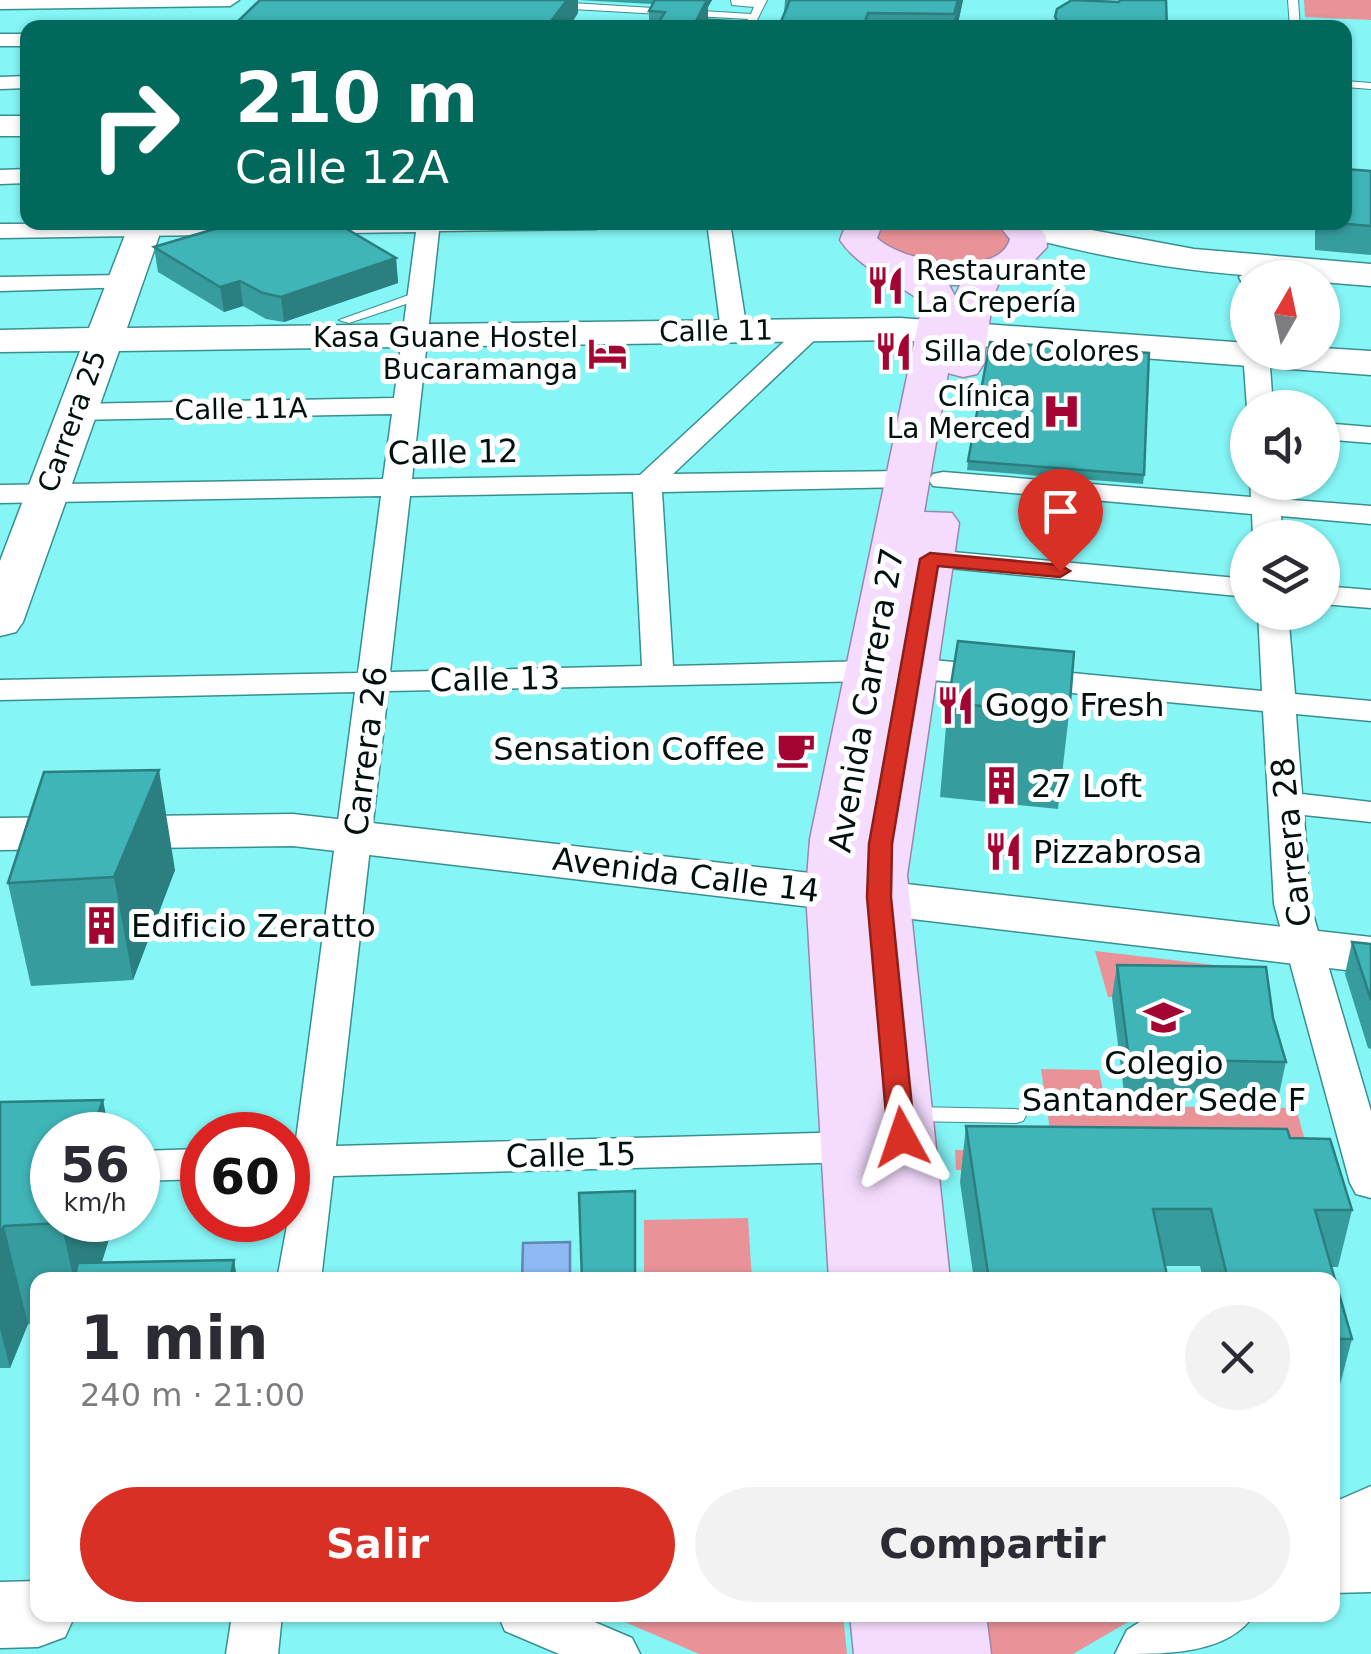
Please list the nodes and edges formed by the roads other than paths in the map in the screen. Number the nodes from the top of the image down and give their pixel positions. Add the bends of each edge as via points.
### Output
1 (230, 0) edge
2 (736, 0) edge
3 (761, 2) edge
4 (0, 3) edge
5 (537, 4) edge
6 (728, 20) edge
7 (364, 230) edge
8 (428, 230) edge
9 (719, 230) edge
10 (859, 230) edge
11 (1022, 230) edge
12 (1036, 230) edge
13 (0, 231) edge
14 (138, 251) edge
15 (894, 266) junction
16 (995, 268) junction
17 (1230, 275) edge
18 (1371, 275) edge
19 (1340, 283) edge
20 (0, 284) edge
21 (1371, 286) edge
22 (420, 295) junction
23 (345, 320) dead end
24 (811, 330) junction
25 (734, 331) junction
26 (952, 332) junction
27 (415, 336) junction
28 (101, 340) junction
29 (0, 341) edge
30 (1230, 351) edge
31 (1340, 360) edge
32 (1371, 362) edge
33 (407, 406) junction
34 (75, 412) junction
35 (1340, 432) edge
36 (1371, 435) edge
37 (925, 480) junction
38 (647, 484) junction
39 (397, 488) junction
40 (1230, 493) edge
41 (0, 494) edge
42 (46, 494) junction
43 (1290, 500) edge
44 (1371, 516) edge
45 (930, 559) junction
46 (1230, 586) edge
47 (1340, 596) edge
48 (1371, 599) edge
49 (0, 622) edge
50 (1274, 630) edge
51 (890, 669) junction
52 (658, 676) junction
53 (374, 682) junction
54 (0, 690) edge
55 (1279, 702) junction
56 (1371, 711) edge
57 (1285, 802) junction
58 (1371, 812) edge
59 (0, 813) edge
60 (357, 826) junction
61 (0, 834) edge
62 (857, 884) junction
63 (1371, 931) edge
64 (1299, 934) junction
65 (1371, 954) edge
66 (309, 1112) edge
67 (1016, 1116) dead end
68 (877, 1131) junction
69 (310, 1162) edge
70 (1371, 1182) edge
71 (300, 1242) edge
72 (300, 1272) edge
73 (865, 1272) edge
74 (913, 1272) edge
75 (1371, 1517) edge
76 (1340, 1537) edge
77 (1371, 1571) edge
78 (1340, 1572) edge
79 (30, 1614) edge
80 (0, 1615) edge
81 (256, 1622) edge
82 (540, 1622) edge
83 (891, 1622) edge
84 (947, 1622) edge
85 (1205, 1622) edge
86 (252, 1654) edge
87 (614, 1654) edge
88 (894, 1654) edge
89 (951, 1654) edge
90 (1154, 1654) edge

1 - 4 street
2 - 3 lane
5 - 6 lane
7 - 14 street
8 - 22 street, Carrera 26
9 - 25 street
10 - 15 main road via 864,250
11 - 16 main road, Avenida Carrera 27 via 1029,246
12 - 18 street via 1154,258
13 - 14 street
14 - 20 street
14 - 28 street, Carrera 25
15 - 16 main road via 939,273
15 - 26 main road, Avenida Carrera 27 via 934,293
16 - 17 street via 1070,263
16 - 26 main road, Avenida Carrera 27
19 - 21 street
22 - 23 lane
22 - 27 street, Carrera 26
24 - 25 street, Calle 11
24 - 26 street, Calle 11
24 - 38 street
25 - 27 street, Calle 11
26 - 30 street, Calle 11
26 - 37 main road, Avenida Carrera 27
27 - 28 street, Calle 11
27 - 33 street, Carrera 26
28 - 29 street, Calle 11
28 - 34 street, Carrera 25
31 - 32 street, Calle 11
33 - 34 street, Calle 11A
33 - 39 street, Carrera 26
34 - 42 street, Carrera 25
35 - 36 street
37 - 38 street, Calle 12
37 - 40 street, Calle 12
37 - 45 main road, Avenida Carrera 27
37 - 51 main road, Avenida Carrera 27
38 - 39 street, Calle 12
38 - 52 street
39 - 42 street, Calle 12
39 - 53 street, Carrera 26
41 - 42 street, Calle 12
42 - 49 street, Carrera 25
43 - 44 street, Calle 12
45 - 46 street
45 - 51 main road, Avenida Carrera 27
47 - 48 street
50 - 55 street, Carrera 28
51 - 52 street, Calle 13
51 - 55 street, Calle 13
51 - 62 main road, Avenida Carrera 27
52 - 53 street, Calle 13
53 - 54 street, Calle 13
53 - 60 street, Carrera 26
55 - 56 street, Calle 13
55 - 57 street, Carrera 28
57 - 58 street
57 - 64 street, Carrera 28
59 - 60 street, Avenida Calle 14 via 248,807
60 - 61 street, Avenida Calle 14
60 - 62 street, Avenida Calle 14
60 - 66 street, Carrera 26
62 - 64 street, Avenida Calle 14
62 - 68 main road, Avenida Carrera 27
63 - 64 street, Avenida Calle 14
64 - 65 street, Avenida Calle 14
64 - 70 street, Carrera 28
67 - 68 lane
68 - 69 street, Calle 15
68 - 73 main road, Avenida Carrera 27
68 - 74 main road, Avenida Carrera 27
71 - 72 street, Carrera 26
75 - 76 street
77 - 78 street
79 - 80 street
81 - 86 street
82 - 87 street
83 - 88 main road
84 - 89 main road
85 - 90 street

